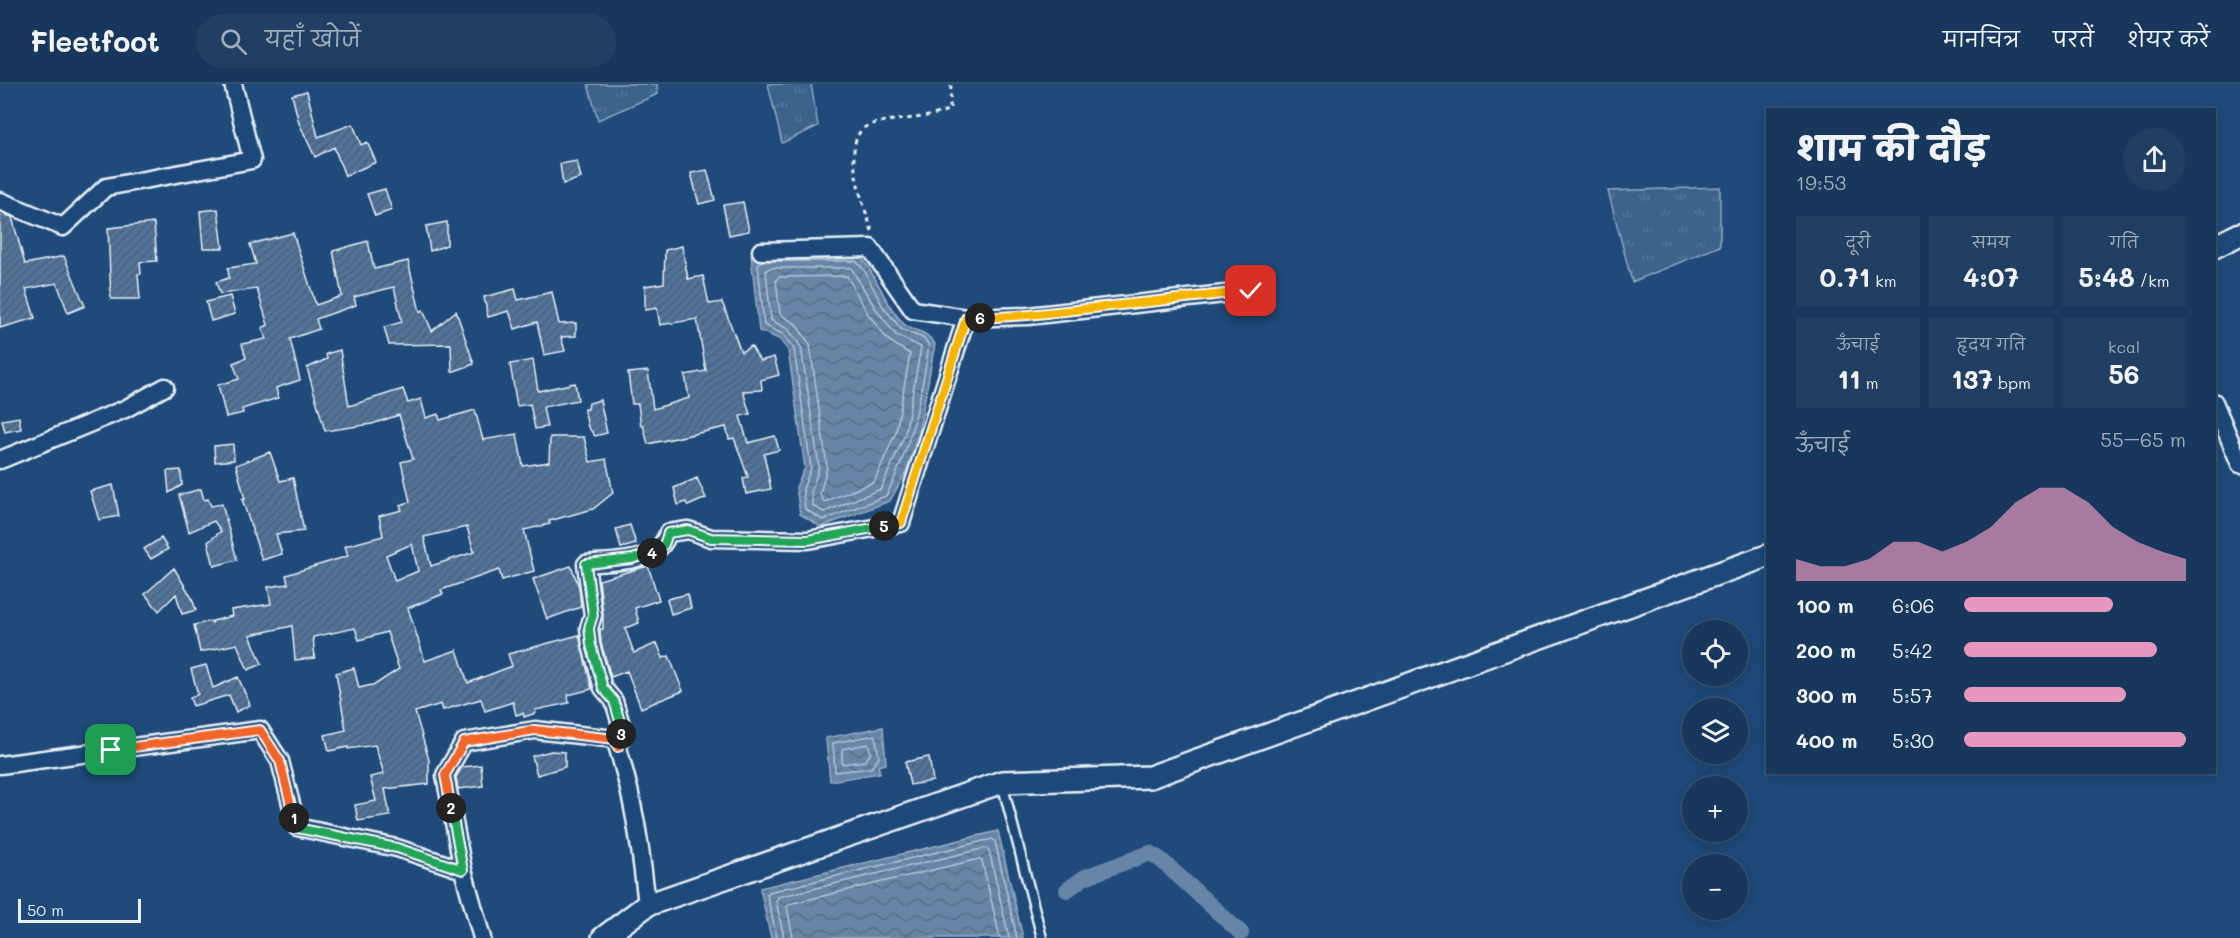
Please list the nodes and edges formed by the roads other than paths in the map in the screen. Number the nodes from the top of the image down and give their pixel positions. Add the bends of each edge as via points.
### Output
1 (233, 84) edge
2 (0, 201) edge
3 (2240, 234) edge
4 (2216, 246) edge
5 (761, 251) dead end
6 (1251, 291) dead end
7 (966, 318) junction
8 (165, 387) dead end
9 (2216, 407) edge
10 (0, 460) edge
11 (2240, 464) edge
12 (1766, 556) edge
13 (618, 747) junction
14 (0, 765) edge
15 (1002, 782) junction
16 (463, 870) junction
17 (647, 905) junction
18 (482, 938) edge
19 (603, 938) edge
20 (1042, 938) edge

1 - 2 street via 252,160 106,187 63,227
3 - 4 street
5 - 7 street via 870,248 913,310
6 - 7 street
7 - 13 street via 901,523 808,540 711,538 688,530 668,533 664,545 656,552 586,564 593,615 589,628 591,645 603,688 614,701 622,728
8 - 10 street via 124,409
9 - 11 street
12 - 15 street via 1150,777
13 - 16 street via 615,739 535,730 464,742 445,775
13 - 17 street via 638,822
14 - 16 street via 260,730 280,761 297,828 397,848
15 - 17 street
15 - 20 lane
16 - 18 street
17 - 19 street

